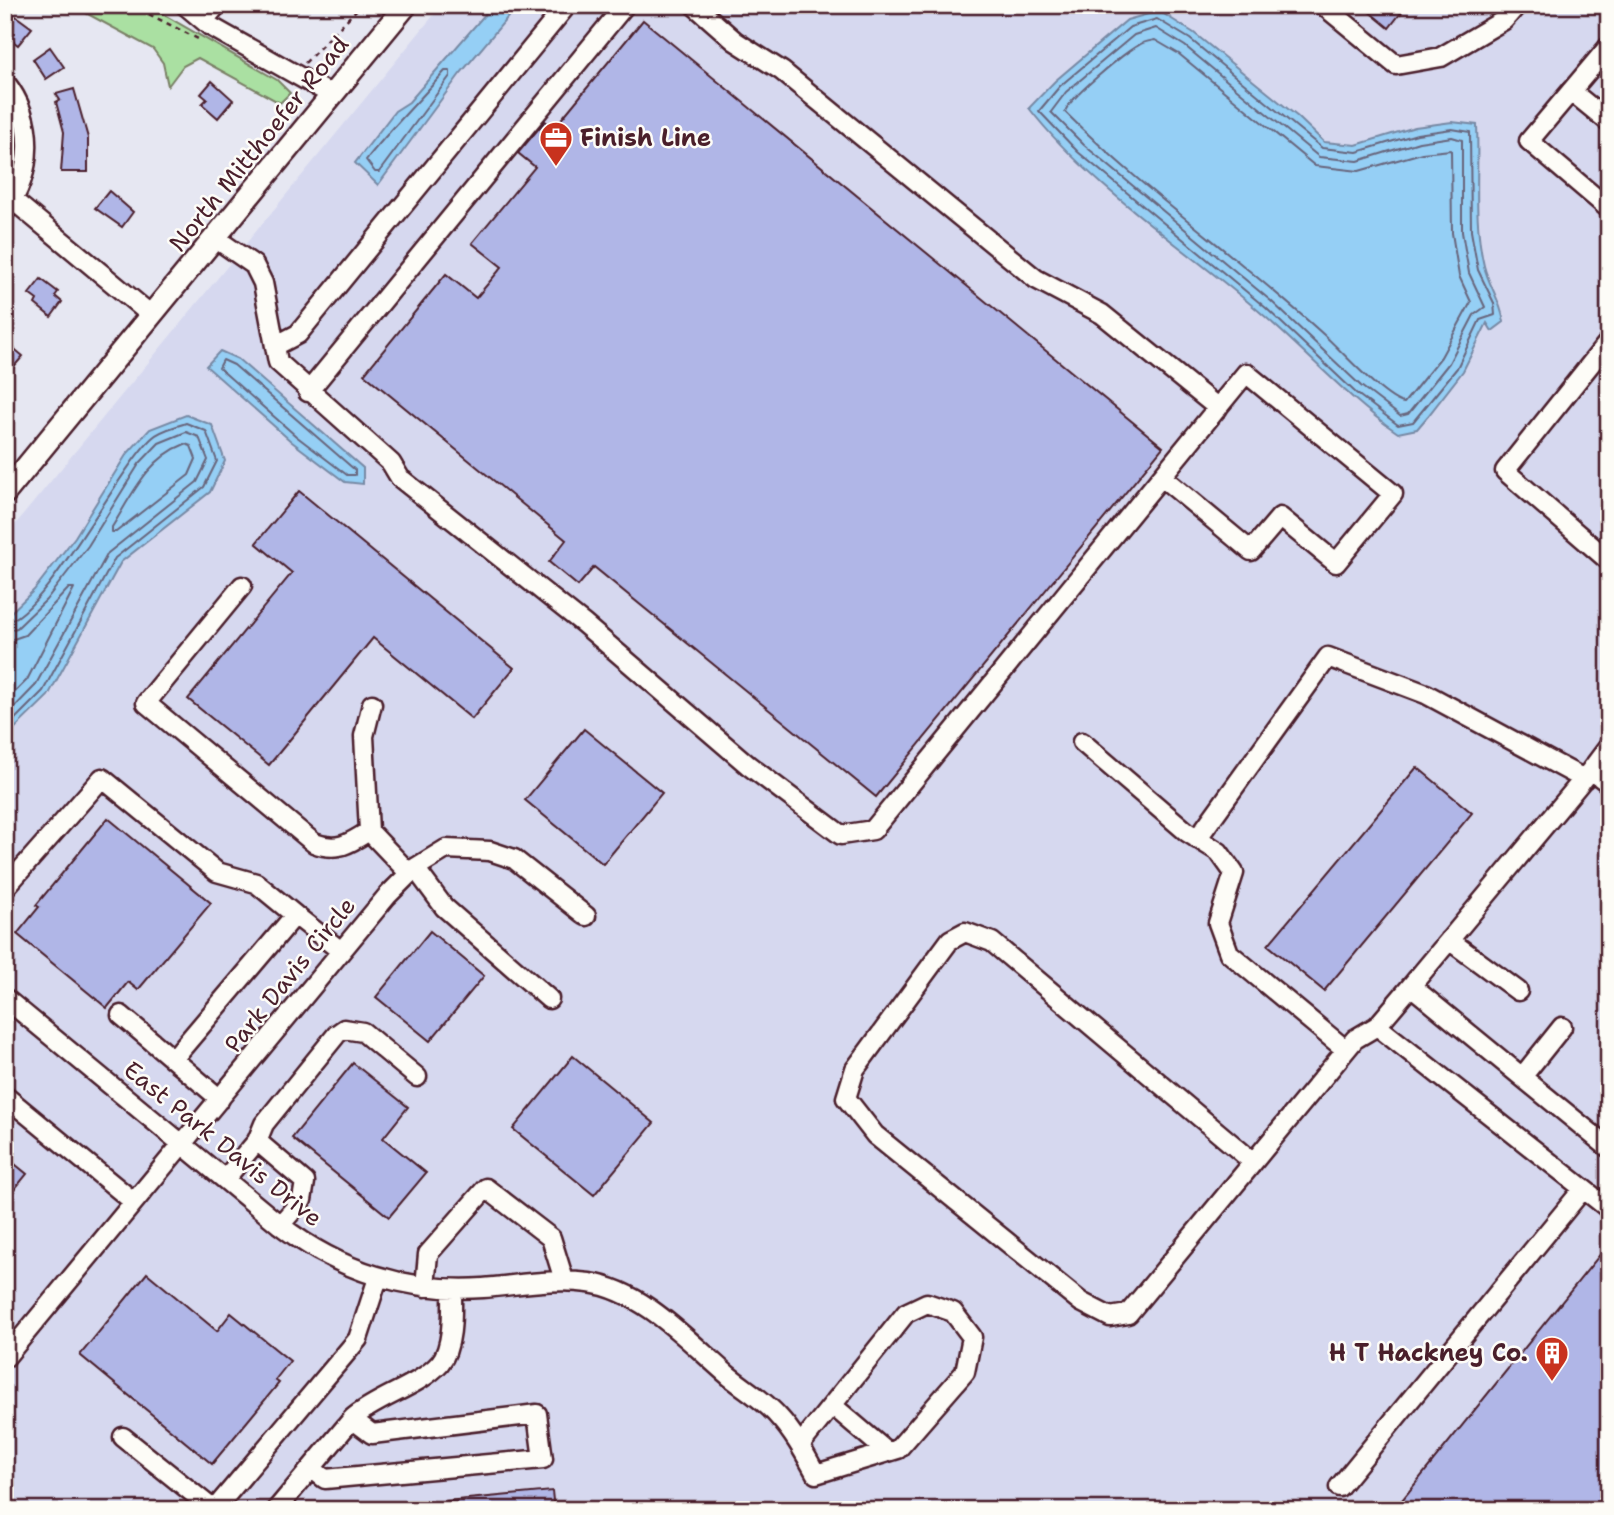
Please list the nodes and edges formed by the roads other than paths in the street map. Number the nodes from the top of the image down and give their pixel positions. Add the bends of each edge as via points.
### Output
1 (185, 5) edge
2 (217, 5) edge
3 (406, 5) edge
4 (567, 5) edge
5 (625, 5) edge
6 (694, 5) edge
7 (1323, 5) edge
8 (1517, 5) edge
9 (1501, 12) edge
10 (204, 20) junction
11 (1609, 46) edge
12 (5, 82) edge
13 (1571, 91) junction
14 (332, 95) junction
15 (1609, 122) edge
16 (9, 206) edge
17 (1609, 209) edge
18 (215, 238) junction
19 (151, 315) junction
20 (1609, 341) edge
21 (275, 346) junction
22 (308, 392) junction
23 (1218, 408) junction
24 (1162, 477) junction
25 (5, 493) edge
26 (1609, 561) edge
27 (242, 586) dead end
28 (372, 704) dead end
29 (1082, 742) dead end
30 (1609, 746) edge
31 (1588, 775) junction
32 (1609, 784) edge
33 (369, 831) junction
34 (1197, 839) junction
35 (412, 871) junction
36 (5, 888) edge
37 (295, 915) junction
38 (586, 916) dead end
39 (1449, 940) junction
40 (341, 951) junction
41 (1411, 986) junction
42 (1518, 991) dead end
43 (5, 998) edge
44 (549, 999) dead end
45 (121, 1015) dead end
46 (1377, 1026) junction
47 (1562, 1027) dead end
48 (1346, 1050) junction
49 (173, 1059) junction
50 (417, 1077) dead end
51 (1522, 1077) junction
52 (5, 1096) edge
53 (220, 1099) junction
54 (257, 1142) junction
55 (183, 1144) junction
56 (1609, 1148) edge
57 (1253, 1162) junction
58 (225, 1179) junction
59 (1583, 1189) junction
60 (134, 1202) junction
61 (1609, 1209) edge
62 (280, 1225) junction
63 (378, 1278) junction
64 (564, 1280) junction
65 (425, 1287) junction
66 (452, 1289) junction
67 (5, 1358) edge
68 (832, 1405) junction
69 (352, 1419) junction
70 (123, 1437) dead end
71 (800, 1446) junction
72 (886, 1451) junction
73 (311, 1468) junction
74 (1339, 1487) dead end
75 (276, 1510) edge

1 - 10 street
2 - 10 street
3 - 14 main road, North Mitthoefer Road
4 - 21 street via 298,334
5 - 22 street
6 - 23 street via 735,41 782,71 1036,279 1102,314
7 - 9 street via 1396,65 1441,57
8 - 9 street
10 - 14 street
11 - 13 street
12 - 16 street via 19,104 27,138 26,167
13 - 15 street
13 - 17 street via 1530,141
14 - 18 main road, North Mitthoefer Road
16 - 19 street
18 - 19 main road, North Mitthoefer Road
18 - 21 street via 254,265 263,284
19 - 25 main road, North Mitthoefer Road
20 - 26 street via 1505,471
21 - 22 street via 278,362
22 - 24 street via 391,463 400,478 584,624 748,765 841,835 873,830
23 - 24 street
23 - 24 street via 1246,373 1393,494 1336,563 1280,517 1251,551
27 - 33 street via 146,703 314,844 345,846
28 - 33 street via 364,736
29 - 34 street
30 - 31 street
31 - 32 street
31 - 34 street via 1426,694 1328,657
31 - 39 street
33 - 35 street
34 - 48 street via 1219,852 1234,873 1218,923 1229,953
35 - 38 street, Park Davis Circle via 446,849 490,851 514,859
35 - 40 street, Park Davis Circle
35 - 44 street via 444,907
36 - 37 street via 102,778 217,872 256,883
37 - 40 street
37 - 49 street
39 - 41 street
39 - 42 street
40 - 53 street, Park Davis Circle
41 - 46 street
41 - 51 street
43 - 55 street, East Park Davis Drive
45 - 49 street
46 - 48 street
46 - 59 street
47 - 51 street
48 - 57 street
49 - 53 street
50 - 54 street via 363,1032 344,1029 264,1124
51 - 56 street
52 - 60 street
53 - 55 street, Park Davis Circle
54 - 58 street
54 - 62 street via 305,1182 302,1200
55 - 58 street, East Park Davis Drive
55 - 60 street, Park Davis Circle
57 - 57 street via 1128,1314 1110,1317 1081,1302 875,1135 846,1098 855,1069 950,940 965,932 992,942
58 - 62 street, East Park Davis Drive
59 - 61 street
59 - 74 street
60 - 67 street, Park Davis Circle
62 - 63 street, East Park Davis Drive via 320,1253
63 - 65 street, East Park Davis Drive
63 - 70 street via 362,1334 215,1510
64 - 65 street via 551,1238 486,1188 428,1254
64 - 66 street, East Park Davis Drive
64 - 71 street, East Park Davis Drive via 617,1290 650,1310 778,1416
65 - 66 street, East Park Davis Drive
66 - 69 street via 447,1346 440,1363
68 - 71 street
68 - 72 street
68 - 72 street via 906,1313 927,1303 953,1312 972,1337 965,1372 898,1448
69 - 73 street
69 - 73 street via 372,1434 537,1414 543,1459 325,1479
71 - 72 street, East Park Davis Drive via 816,1474
73 - 75 street

